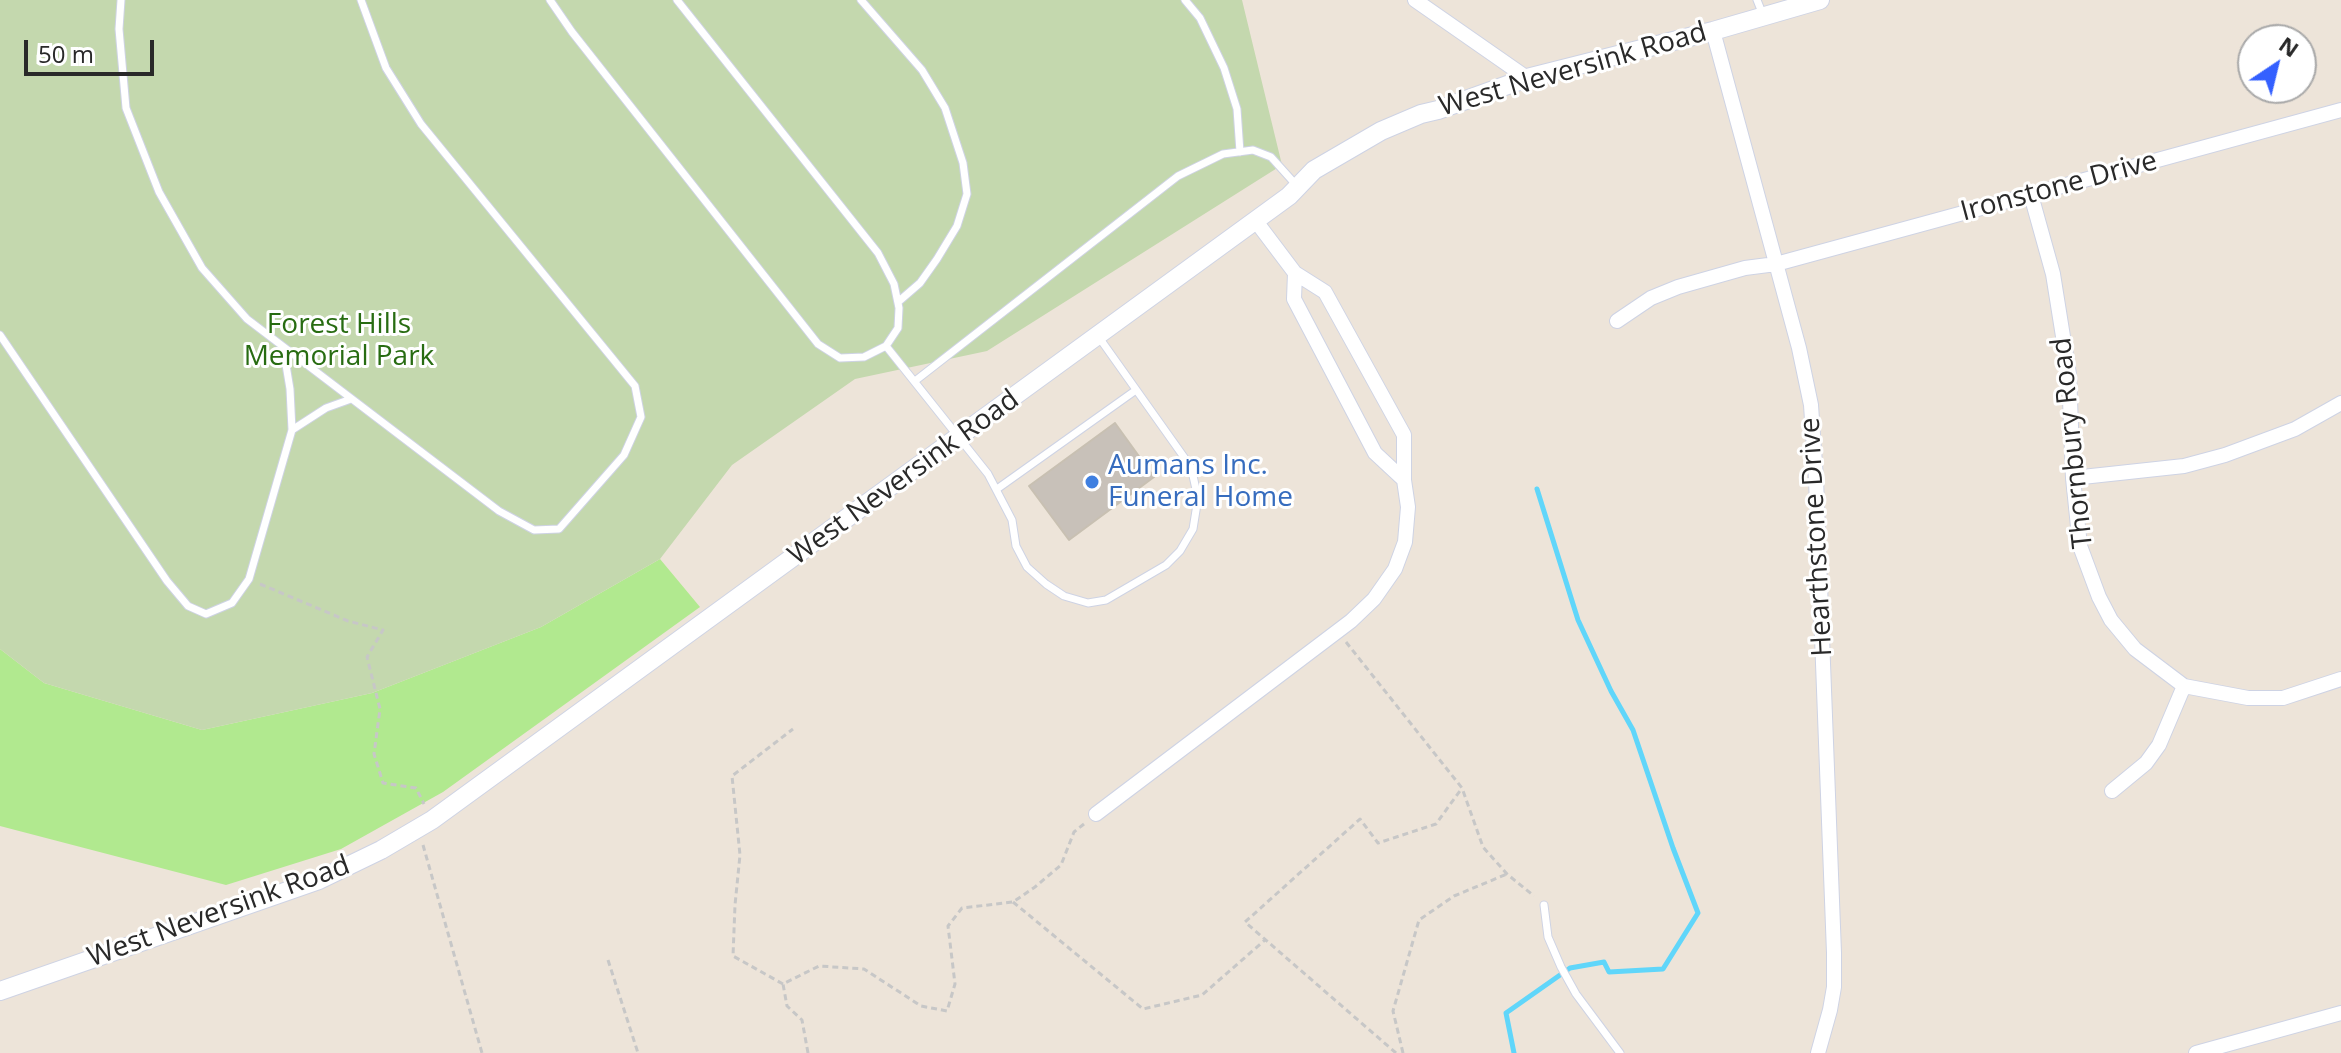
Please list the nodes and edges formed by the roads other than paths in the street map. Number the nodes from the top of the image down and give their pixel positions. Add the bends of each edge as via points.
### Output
1 (121, 0) edge
2 (361, 0) edge
3 (550, 0) edge
4 (677, 0) edge
5 (861, 0) edge
6 (1185, 0) edge
7 (1415, 0) edge
8 (1820, 0) edge
9 (1760, 8) edge
10 (1713, 31) junction
11 (1527, 78) junction
12 (2341, 110) edge
13 (1240, 152) junction
14 (1298, 187) junction
15 (2031, 195) junction
16 (1255, 220) junction
17 (1776, 264) junction
18 (1295, 273) junction
19 (898, 302) junction
20 (1617, 321) dead end
21 (0, 335) edge
22 (1098, 336) junction
23 (886, 346) junction
24 (283, 347) junction
25 (915, 381) junction
26 (1136, 390) junction
27 (351, 399) junction
28 (2341, 403) edge
29 (292, 430) junction
30 (960, 437) junction
31 (2073, 478) junction
32 (1404, 480) junction
33 (997, 489) junction
34 (2341, 679) edge
35 (2184, 686) junction
36 (2112, 791) dead end
37 (1096, 814) road end
38 (1544, 905) road end
39 (0, 991) edge
40 (2341, 1013) edge
41 (1620, 1053) edge
42 (1818, 1053) edge
43 (2196, 1053) edge

1 - 24 lane via 126,108 159,192 202,268 247,319
2 - 27 lane via 386,68 421,124 635,386 641,417 624,455 559,529 534,530 499,511
3 - 23 lane via 818,344 840,358 864,357
4 - 19 lane via 878,253
5 - 19 lane via 922,70 945,108 967,194 957,226 937,259
6 - 13 lane via 1200,18 1224,68 1237,109
7 - 11 street
8 - 9 street, West Neversink Road
9 - 10 street, West Neversink Road
10 - 11 street, West Neversink Road
10 - 17 street, Hearthstone Drive
11 - 14 street, West Neversink Road via 1381,131 1314,170
12 - 15 street, Ironstone Drive
13 - 14 lane via 1253,150 1271,157
13 - 25 lane via 1223,154 1178,176
14 - 16 street, West Neversink Road
15 - 17 street, Ironstone Drive
15 - 31 street, Thornbury Road via 2053,274 2069,374
16 - 18 street
16 - 22 street, West Neversink Road
17 - 20 street, Ironstone Drive via 1678,287
17 - 42 street, Hearthstone Drive via 1811,405 1816,479 1834,953 1834,987
18 - 32 street via 1294,299 1375,453
18 - 32 street via 1325,292 1404,435
19 - 23 lane via 898,328
21 - 29 lane via 167,581 188,606 206,614 232,603 249,579
22 - 26 lane
22 - 30 street, West Neversink Road
23 - 25 lane
24 - 27 lane
24 - 29 lane
25 - 30 lane
26 - 33 lane
26 - 33 lane via 1191,467 1198,498 1193,529 1166,565 1106,600 1088,603 1064,596 1027,567
27 - 29 lane
28 - 31 street via 2295,429 2225,455 2184,466
30 - 33 lane
30 - 39 street, West Neversink Road via 425,824 369,857 319,880
31 - 35 street, Thornbury Road via 2080,546 2104,609 2135,649
32 - 37 street via 1405,542 1395,569 1374,599
34 - 35 street, Thornbury Road via 2283,698 2248,698
35 - 36 street via 2159,745
38 - 41 lane via 1548,937 1561,967
40 - 43 street

